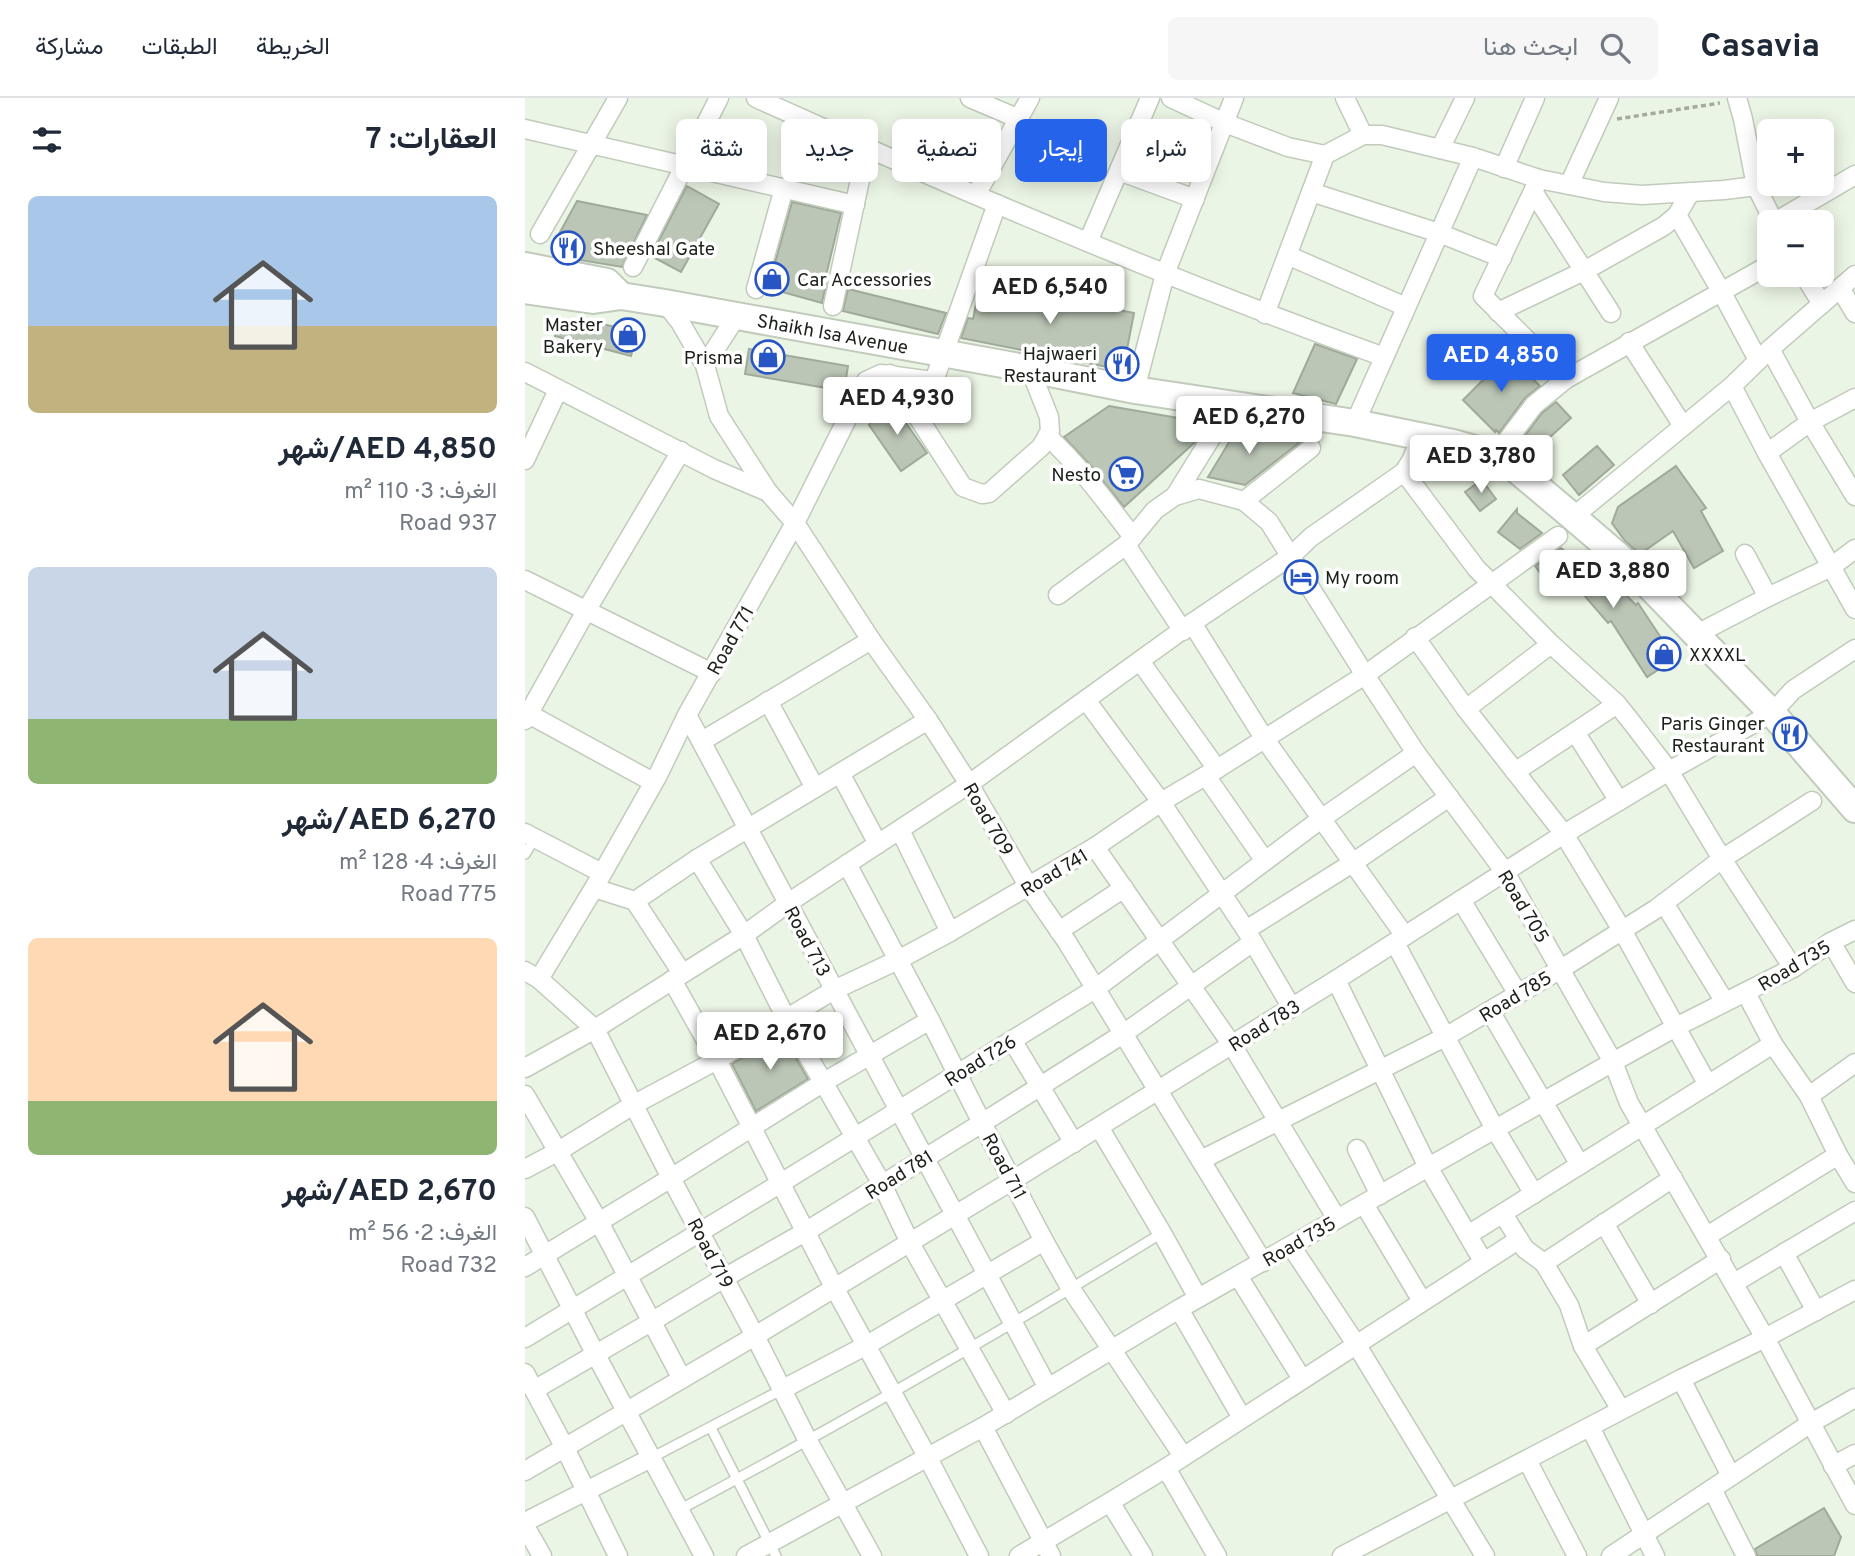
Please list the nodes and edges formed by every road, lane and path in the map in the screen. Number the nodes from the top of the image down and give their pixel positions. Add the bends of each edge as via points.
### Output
1 (618, 98) edge
2 (719, 98) edge
3 (756, 98) edge
4 (970, 98) edge
5 (1030, 98) edge
6 (1150, 98) edge
7 (1171, 98) edge
8 (1234, 98) edge
9 (1345, 98) edge
10 (1465, 98) edge
11 (1535, 98) edge
12 (1609, 98) edge
13 (1740, 99) edge
14 (1017, 118) junction
15 (708, 119) edge
16 (804, 119) edge
17 (1597, 122) junction
18 (1225, 123) junction
19 (525, 129) edge
20 (1363, 135) junction
21 (592, 144) junction
22 (1440, 149) junction
23 (878, 152) edge
24 (1325, 155) junction
25 (1473, 157) junction
26 (676, 163) edge
27 (1504, 167) junction
28 (1119, 171) junction
29 (1855, 175) edge
30 (676, 181) edge
31 (758, 182) edge
32 (860, 182) edge
33 (1569, 185) junction
34 (1536, 186) junction
35 (1756, 186) junction
36 (784, 188) junction
37 (1311, 192) junction
38 (1690, 193) junction
39 (975, 195) junction
40 (1195, 199) junction
41 (997, 204) junction
42 (855, 205) junction
43 (1769, 210) edge
44 (1795, 210) edge
45 (1677, 215) junction
46 (1439, 233) junction
47 (540, 234) dead end
48 (1088, 242) junction
49 (1287, 255) junction
50 (1502, 258) junction
51 (525, 266) edge
52 (633, 267) dead end
53 (1584, 271) junction
54 (1757, 272) edge
55 (1165, 274) junction
56 (1855, 275) edge
57 (1811, 287) edge
58 (1840, 288) junction
59 (756, 289) dead end
60 (525, 290) edge
61 (1721, 291) junction
62 (621, 296) junction
63 (665, 303) junction
64 (1822, 304) junction
65 (833, 306) dead end
66 (1406, 307) junction
67 (1498, 312) junction
68 (1611, 313) dead end
69 (1855, 313) edge
70 (1265, 314) junction
71 (736, 317) junction
72 (1629, 342) junction
73 (933, 353) junction
74 (1764, 354) junction
75 (1384, 357) junction
76 (705, 365) junction
77 (1030, 369) junction
78 (525, 372) edge
79 (890, 374) junction
80 (1566, 379) junction
81 (1732, 386) junction
82 (558, 390) junction
83 (1135, 390) junction
84 (1855, 398) edge
85 (1810, 422) junction
86 (1355, 423) junction
87 (1219, 425) dead end
88 (1683, 426) junction
89 (1047, 436) junction
90 (1422, 436) junction
91 (1311, 448) dead end
92 (681, 452) junction
93 (1767, 453) junction
94 (1496, 455) junction
95 (525, 460) edge
96 (1404, 472) junction
97 (768, 492) junction
98 (1175, 496) junction
99 (1855, 496) edge
100 (1244, 501) junction
101 (795, 523) junction
102 (1566, 526) junction
103 (1129, 541) junction
104 (1855, 549) edge
105 (1745, 554) dead end
106 (1291, 555) junction
107 (1831, 567) junction
108 (525, 580) edge
109 (1492, 585) junction
110 (1058, 595) dead end
111 (1768, 597) junction
112 (1855, 610) edge
113 (586, 611) junction
114 (1187, 627) junction
115 (1696, 635) junction
116 (1415, 637) junction
117 (871, 640) junction
118 (1551, 644) junction
119 (1855, 649) edge
120 (1140, 661) junction
121 (712, 673) junction
122 (1365, 675) junction
123 (1086, 700) junction
124 (768, 701) junction
125 (1617, 704) junction
126 (1466, 709) junction
127 (1772, 713) junction
128 (526, 715) edge
129 (687, 715) junction
130 (928, 720) junction
131 (1575, 732) junction
132 (1264, 738) junction
133 (702, 741) junction
134 (1416, 753) junction
135 (1669, 771) junction
136 (1515, 772) junction
137 (840, 773) junction
138 (1211, 773) junction
139 (653, 782) junction
140 (969, 784) junction
141 (815, 788) junction
142 (1449, 797) junction
143 (1619, 801) junction
144 (1812, 801) dead end
145 (1161, 802) junction
146 (1855, 809) edge
147 (1321, 819) junction
148 (748, 828) junction
149 (899, 830) junction
150 (1564, 834) junction
151 (530, 836) edge
152 (878, 844) junction
153 (1095, 848) junction
154 (525, 854) edge
155 (697, 859) junction
156 (1722, 859) junction
157 (1265, 861) junction
158 (1354, 862) junction
159 (847, 864) junction
160 (1505, 872) junction
161 (598, 880) junction
162 (1029, 887) junction
163 (1124, 888) junction
164 (1221, 894) junction
165 (1461, 900) junction
166 (635, 901) junction
167 (788, 903) junction
168 (1664, 904) junction
169 (1622, 930) junction
170 (1855, 930) edge
171 (950, 932) junction
172 (1059, 932) junction
173 (744, 935) junction
174 (1250, 936) junction
175 (1400, 939) junction
176 (1160, 940) junction
177 (1831, 942) junction
178 (898, 960) junction
179 (1793, 968) junction
180 (1561, 969) junction
181 (532, 975) edge
182 (677, 976) junction
183 (1336, 980) junction
184 (1855, 983) edge
185 (1191, 985) junction
186 (1095, 989) junction
187 (834, 990) junction
188 (1746, 993) junction
189 (1518, 994) junction
190 (1725, 1002) junction
191 (1292, 1008) junction
192 (1490, 1011) junction
193 (786, 1018) junction
194 (930, 1020) junction
195 (1676, 1027) junction
196 (595, 1029) junction
197 (1123, 1034) junction
198 (1445, 1038) junction
199 (1012, 1041) junction
200 (1773, 1044) junction
201 (1232, 1045) junction
202 (869, 1055) junction
203 (717, 1060) junction
204 (1613, 1062) junction
205 (1855, 1063) edge
206 (525, 1068) edge
207 (1381, 1070) junction
208 (958, 1074) junction
209 (824, 1082) junction
210 (1708, 1085) junction
211 (1040, 1087) junction
212 (1158, 1091) junction
213 (525, 1095) edge
214 (1809, 1096) junction
215 (1542, 1102) junction
216 (633, 1105) junction
217 (899, 1110) junction
218 (1279, 1122) junction
219 (982, 1123) junction
220 (1643, 1126) junction
221 (753, 1127) junction
222 (1099, 1127) junction
223 (1495, 1129) junction
224 (855, 1138) junction
225 (1074, 1143) junction
226 (1357, 1149) dead end
227 (557, 1152) junction
228 (1838, 1155) junction
229 (924, 1158) junction
230 (1201, 1160) junction
231 (1580, 1165) junction
232 (1428, 1167) junction
233 (525, 1169) edge
234 (671, 1178) junction
235 (1673, 1178) junction
236 (1013, 1180) junction
237 (782, 1183) junction
238 (1855, 1183) edge
239 (881, 1184) junction
240 (1534, 1194) junction
241 (1380, 1195) junction
242 (1364, 1204) junction
243 (1855, 1211) edge
244 (1503, 1214) junction
245 (955, 1216) junction
246 (525, 1217) edge
247 (1337, 1219) junction
248 (599, 1222) junction
249 (1604, 1223) junction
250 (700, 1232) junction
251 (806, 1232) junction
252 (1162, 1233) junction
253 (1468, 1235) junction
254 (1707, 1236) junction
255 (1518, 1240) junction
256 (1044, 1241) junction
257 (910, 1243) junction
258 (1291, 1246) junction
259 (1784, 1253) junction
260 (545, 1255) junction
261 (1721, 1259) junction
262 (1483, 1261) junction
263 (1263, 1262) junction
264 (1544, 1264) junction
265 (525, 1267) edge
266 (986, 1275) junction
267 (1238, 1276) junction
268 (628, 1278) junction
269 (724, 1278) junction
270 (1734, 1283) junction
271 (834, 1287) junction
272 (1071, 1289) junction
273 (1855, 1290) edge
274 (1198, 1298) junction
275 (942, 1300) junction
276 (1422, 1301) junction
277 (1651, 1304) junction
278 (572, 1309) junction
279 (1179, 1309) junction
280 (1816, 1311) junction
281 (652, 1322) junction
282 (1012, 1323) junction
283 (755, 1336) junction
284 (1766, 1338) junction
285 (525, 1339) edge
286 (1356, 1344) junction
287 (867, 1345) junction
288 (1583, 1346) junction
289 (968, 1348) junction
290 (1112, 1351) junction
291 (596, 1355) junction
292 (525, 1373) edge
293 (682, 1379) junction
294 (1303, 1379) junction
295 (1681, 1379) junction
296 (1048, 1388) junction
297 (534, 1390) junction
298 (783, 1390) junction
299 (893, 1393) junction
300 (1855, 1398) edge
301 (1621, 1410) junction
302 (627, 1411) junction
303 (1006, 1414) junction
304 (1243, 1418) junction
305 (1811, 1423) junction
306 (983, 1427) junction
307 (1590, 1427) junction
308 (711, 1428) junction
309 (809, 1441) junction
310 (565, 1448) junction
311 (1855, 1454) edge
312 (1182, 1457) junction
313 (651, 1458) junction
314 (928, 1458) junction
315 (1527, 1460) junction
316 (1833, 1466) junction
317 (1165, 1468) junction
318 (525, 1471) edge
319 (1731, 1476) junction
320 (738, 1479) junction
321 (1711, 1489) junction
322 (586, 1492) junction
323 (1450, 1499) junction
324 (1111, 1502) junction
325 (843, 1504) junction
326 (1855, 1505) edge
327 (679, 1510) junction
328 (525, 1524) edge
329 (1644, 1533) junction
330 (1047, 1549) edge
331 (773, 1550) edge
332 (1352, 1554) edge
333 (542, 1556) edge
334 (618, 1556) edge
335 (704, 1556) edge
336 (746, 1556) edge
337 (872, 1556) edge
338 (979, 1556) edge
339 (1019, 1556) edge
340 (1143, 1556) edge
341 (1217, 1556) edge
342 (1485, 1556) edge
343 (1577, 1556) edge
344 (1611, 1556) edge
345 (1655, 1556) edge
346 (1746, 1556) edge

1 - 21 street
2 - 15 street
3 - 16 street
4 - 14 street
5 - 14 street
6 - 28 street
7 - 18 street
8 - 18 street
9 - 20 street
10 - 22 street
11 - 27 street
12 - 17 street
13 - 17 path
13 - 35 street
14 - 39 street
17 - 33 street
18 - 24 street via 1288,147
18 - 40 street
19 - 21 street
20 - 22 street via 1383,135
20 - 24 street
21 - 26 street
21 - 47 street
22 - 25 street
23 - 39 street
24 - 37 street
25 - 27 street
25 - 46 street
27 - 34 street
28 - 40 street
28 - 48 street
29 - 44 street
30 - 52 street
31 - 36 street
32 - 42 street
33 - 34 street
33 - 38 street via 1641,195
34 - 50 street
34 - 53 street
35 - 38 street
35 - 43 street
36 - 42 street
36 - 59 street
37 - 46 street
37 - 49 street
38 - 45 street
39 - 41 street
40 - 55 street
41 - 48 street
41 - 73 street
42 - 65 street
45 - 53 street
45 - 61 street
46 - 50 street
46 - 66 street
48 - 55 street
49 - 66 street
49 - 70 street
50 - 67 street via 1483,296
51 - 62 street, Shaikh Isa Avenue via 607,282
53 - 67 street
53 - 68 street
54 - 61 street
55 - 70 street
55 - 83 street
56 - 58 street, Road 741
57 - 64 street
58 - 64 street, Road 741
58 - 69 street
60 - 62 street, Shaikh Isa Avenue via 593,300
61 - 72 street
61 - 74 street
62 - 63 street, Shaikh Isa Avenue
63 - 71 street, Shaikh Isa Avenue
63 - 76 street, Road 709
64 - 74 street, Road 741
66 - 75 street
67 - 80 street
70 - 75 street
71 - 73 street, Shaikh Isa Avenue
71 - 76 street
72 - 80 street
72 - 88 street
73 - 77 street, Shaikh Isa Avenue
73 - 79 street via 932,381
74 - 81 street, Road 741
74 - 85 street
75 - 86 street
76 - 97 street, Road 709 via 719,416
77 - 83 street, Shaikh Isa Avenue
77 - 89 street via 1049,418
78 - 82 street, Road 709
79 - 89 street via 963,487 975,492 989,493 1041,447
79 - 101 street, Road 771 via 866,381
80 - 94 street via 1534,405
81 - 88 street, Road 741
81 - 93 street
82 - 92 street, Road 709
82 - 95 street
83 - 86 street, Shaikh Isa Avenue
84 - 85 street
85 - 93 street
85 - 99 street
86 - 90 street, Shaikh Isa Avenue
87 - 98 street
88 - 102 street, Road 741
89 - 103 street via 1089,481
90 - 94 street, Shaikh Isa Avenue
90 - 96 street
91 - 100 street
92 - 97 street, Road 709
92 - 113 street
93 - 107 street
94 - 102 street, Shaikh Isa Avenue via 1511,465
96 - 106 street
96 - 109 street
97 - 101 street, Road 709
98 - 100 street via 1199,489
98 - 103 street via 1155,510
100 - 106 street, Road 705 via 1269,522
101 - 117 street, Road 709
101 - 121 street, Road 771
102 - 109 street, Road 741
102 - 115 street, Shaikh Isa Avenue via 1630,566
103 - 110 street
103 - 114 street
104 - 107 street
105 - 111 street
106 - 114 street
106 - 122 street, Road 705
107 - 111 street
107 - 112 street
108 - 113 street
109 - 116 street, Road 741
109 - 118 street
111 - 115 street
113 - 121 street
113 - 128 street
114 - 120 street
114 - 132 street
115 - 127 street, Shaikh Isa Avenue
116 - 122 street, Road 741
116 - 126 street
117 - 124 street
117 - 130 street, Road 709
118 - 125 street
118 - 126 street
119 - 127 street, Road 783 via 1793,690
120 - 123 street
120 - 138 street
121 - 129 street, Road 771
122 - 132 street, Road 741
122 - 134 street, Road 705
123 - 140 street
123 - 145 street
124 - 133 street
124 - 141 street
125 - 131 street
125 - 135 street
126 - 136 street
127 - 135 street, Road 783
127 - 146 street, Shaikh Isa Avenue
128 - 139 street
129 - 133 street, Road 713
129 - 139 street, Road 771
130 - 137 street
130 - 140 street, Road 709
131 - 136 street
131 - 143 street
132 - 138 street, Road 741
132 - 147 street
133 - 148 street, Road 713
134 - 142 street, Road 705
134 - 147 street, Road 726
135 - 143 street, Road 783
135 - 156 street
136 - 150 street
137 - 141 street
137 - 152 street
138 - 145 street, Road 741
138 - 157 street
139 - 161 street, Road 771
140 - 149 street
140 - 162 street, Road 709
141 - 148 street
142 - 158 street, Road 781
142 - 160 street, Road 705
143 - 150 street, Road 783
144 - 156 street, Road 785
145 - 153 street, Road 741
145 - 164 street
147 - 157 street, Road 726
147 - 158 street
148 - 155 street
148 - 167 street, Road 713
149 - 152 street
149 - 171 street
150 - 160 street, Road 783
150 - 169 street
151 - 154 lane
151 - 161 street
152 - 159 street
153 - 162 street, Road 741
153 - 163 street
155 - 166 street
155 - 173 street
156 - 168 street, Road 785
156 - 179 street
157 - 164 street, Road 726
158 - 174 street, Road 781
158 - 175 street
159 - 167 street
159 - 178 street, Road 711
160 - 165 street, Road 783
160 - 180 street, Road 705
161 - 166 street
161 - 181 street, Road 771
162 - 171 street, Road 741
162 - 172 street, Road 709
163 - 172 street
163 - 176 street
164 - 174 street
164 - 176 street, Road 726
165 - 175 street, Road 783
165 - 189 street
166 - 182 street
167 - 173 street
167 - 187 street, Road 713
168 - 169 street, Road 785
168 - 190 street
169 - 180 street, Road 785
169 - 195 street
170 - 177 street, Road 735
171 - 178 street, Road 741
172 - 186 street, Road 709
173 - 182 street
173 - 193 street
174 - 185 street, Road 781
174 - 191 street
175 - 183 street, Road 783
175 - 198 street
176 - 185 street
176 - 186 street, Road 726
177 - 179 street, Road 735
177 - 184 street
178 - 187 street, Road 741
178 - 194 street, Road 711
179 - 188 street, Road 735
180 - 189 street, Road 785
180 - 204 street, Road 705
181 - 196 street, Road 719
182 - 196 street
182 - 203 street
183 - 191 street, Road 783
183 - 207 street
185 - 197 street, Road 781
185 - 201 street
186 - 197 street, Road 709
186 - 199 street, Road 726
187 - 193 street, Road 741
187 - 202 street, Road 713
188 - 190 street, Road 735
188 - 200 street
189 - 192 street, Road 785
190 - 195 street, Road 735
191 - 201 street, Road 783
192 - 198 street, Road 785
192 - 215 street
193 - 203 street, Road 741
193 - 209 street
194 - 202 street
194 - 208 street, Road 711
195 - 204 street, Road 735
195 - 210 street
196 - 206 street
196 - 216 street, Road 719
197 - 211 street, Road 781
197 - 212 street, Road 709
198 - 207 street, Road 785
198 - 223 street
199 - 208 street, Road 726
199 - 211 street
200 - 210 street
200 - 214 street
201 - 212 street, Road 783
201 - 218 street
202 - 209 street
202 - 217 street, Road 713
203 - 216 street, Road 741
203 - 221 street
204 - 215 street, Road 735
204 - 220 street, Road 705
205 - 214 street
207 - 218 street, Road 785
207 - 232 street
208 - 217 street, Road 726
208 - 219 street, Road 711
209 - 221 street
209 - 224 street
210 - 220 street
211 - 219 street, Road 781
211 - 225 street
212 - 222 street, Road 783
212 - 230 street, Road 709
213 - 227 street
214 - 228 street
215 - 223 street, Road 735
215 - 231 street
216 - 227 street, Road 741
216 - 234 street, Road 719
217 - 224 street, Road 726
217 - 229 street, Road 713
218 - 230 street, Road 785
218 - 247 street
219 - 229 street, Road 781
219 - 236 street, Road 711
220 - 231 street
220 - 235 street, Road 705
221 - 234 street
221 - 237 street
222 - 225 street, Road 783
222 - 252 street
223 - 232 street, Road 735
223 - 240 street
224 - 237 street, Road 726
224 - 239 street
225 - 236 street, Road 783
226 - 241 street
227 - 233 street, Road 741
227 - 248 street
228 - 238 street
228 - 254 street
229 - 239 street, Road 781
229 - 245 street, Road 713
230 - 263 street, Road 709
231 - 240 street
232 - 241 street, Road 735
232 - 253 street
234 - 248 street
234 - 250 street, Road 719
235 - 249 street
235 - 254 street, Road 705
236 - 245 street, Road 783
236 - 256 street, Road 711
237 - 250 street, Road 726
237 - 251 street
239 - 251 street, Road 781
239 - 257 street
240 - 244 street
241 - 242 street, Road 735
242 - 247 street, Road 735
242 - 276 street
243 - 259 street
244 - 253 street
244 - 255 street
245 - 257 street, Road 783
245 - 266 street, Road 713
246 - 260 street
247 - 258 street, Road 735
248 - 260 street
248 - 268 street
249 - 264 street
249 - 277 street
250 - 268 street, Road 726
250 - 269 street, Road 719
251 - 269 street, Road 781
251 - 271 street
252 - 272 lane
252 - 274 street
253 - 262 street
254 - 261 street, Road 705
255 - 262 street
255 - 264 street
256 - 266 street
256 - 272 street, Road 711
257 - 271 street, Road 783
257 - 275 street
258 - 263 street, Road 735
258 - 286 street
259 - 270 street
259 - 280 street
260 - 265 street
260 - 278 street
261 - 270 street, Road 705
261 - 277 street
262 - 276 street
263 - 267 street, Road 735
264 - 288 street via 1569,1305
266 - 275 street
266 - 282 street, Road 713
267 - 274 street, Road 735
267 - 294 street
268 - 278 street, Road 726
268 - 281 street
269 - 281 street, Road 781
269 - 283 street, Road 719
270 - 284 street, Road 705
271 - 283 street, Road 783
271 - 287 street
272 - 282 lane
272 - 290 street, Road 711
273 - 280 street
274 - 279 street, Road 735
275 - 287 street
275 - 289 street
276 - 286 street
277 - 288 street
278 - 285 street, Road 726
278 - 291 street
279 - 290 street, Road 735
279 - 304 street
280 - 284 street
281 - 291 street, Road 781
281 - 293 street
282 - 289 lane
282 - 296 street, Road 713
283 - 293 street, Road 783
283 - 298 street, Road 719
284 - 295 street
284 - 305 street, Road 705
286 - 294 street
286 - 323 street
287 - 298 street
287 - 299 street
288 - 301 street
289 - 299 lane
289 - 303 street
290 - 296 street, Road 735
290 - 312 street, Road 711
291 - 297 street, Road 781
291 - 302 street
292 - 297 street
293 - 302 street, Road 783
294 - 304 street
295 - 301 street
295 - 319 street
296 - 303 street, Road 735
297 - 310 street
298 - 308 lane
298 - 309 street, Road 719
299 - 309 lane
299 - 314 street
300 - 305 street
301 - 307 street
302 - 310 street, Road 783
302 - 313 street
303 - 306 street, Road 735
304 - 312 street
305 - 316 street, Road 705
305 - 319 street
306 - 314 street, Road 735
306 - 330 street
307 - 315 street
307 - 329 street
308 - 313 lane
308 - 320 lane
309 - 320 lane
309 - 325 street, Road 719
310 - 318 street, Road 783
310 - 322 street
311 - 316 street
312 - 317 street
313 - 322 street
313 - 327 street
314 - 325 street, Road 735
314 - 338 street
315 - 323 street
315 - 343 street
316 - 326 street, Road 705
317 - 324 street
317 - 341 street
319 - 321 street
320 - 327 lane
320 - 331 lane
321 - 329 street
321 - 346 street
322 - 328 street
322 - 334 street
323 - 332 street
323 - 342 street
324 - 330 street
324 - 340 street
325 - 331 street, Road 735
325 - 337 street, Road 719
327 - 335 street
328 - 333 street
329 - 344 street
329 - 345 street
330 - 339 street
331 - 336 street, Road 735

